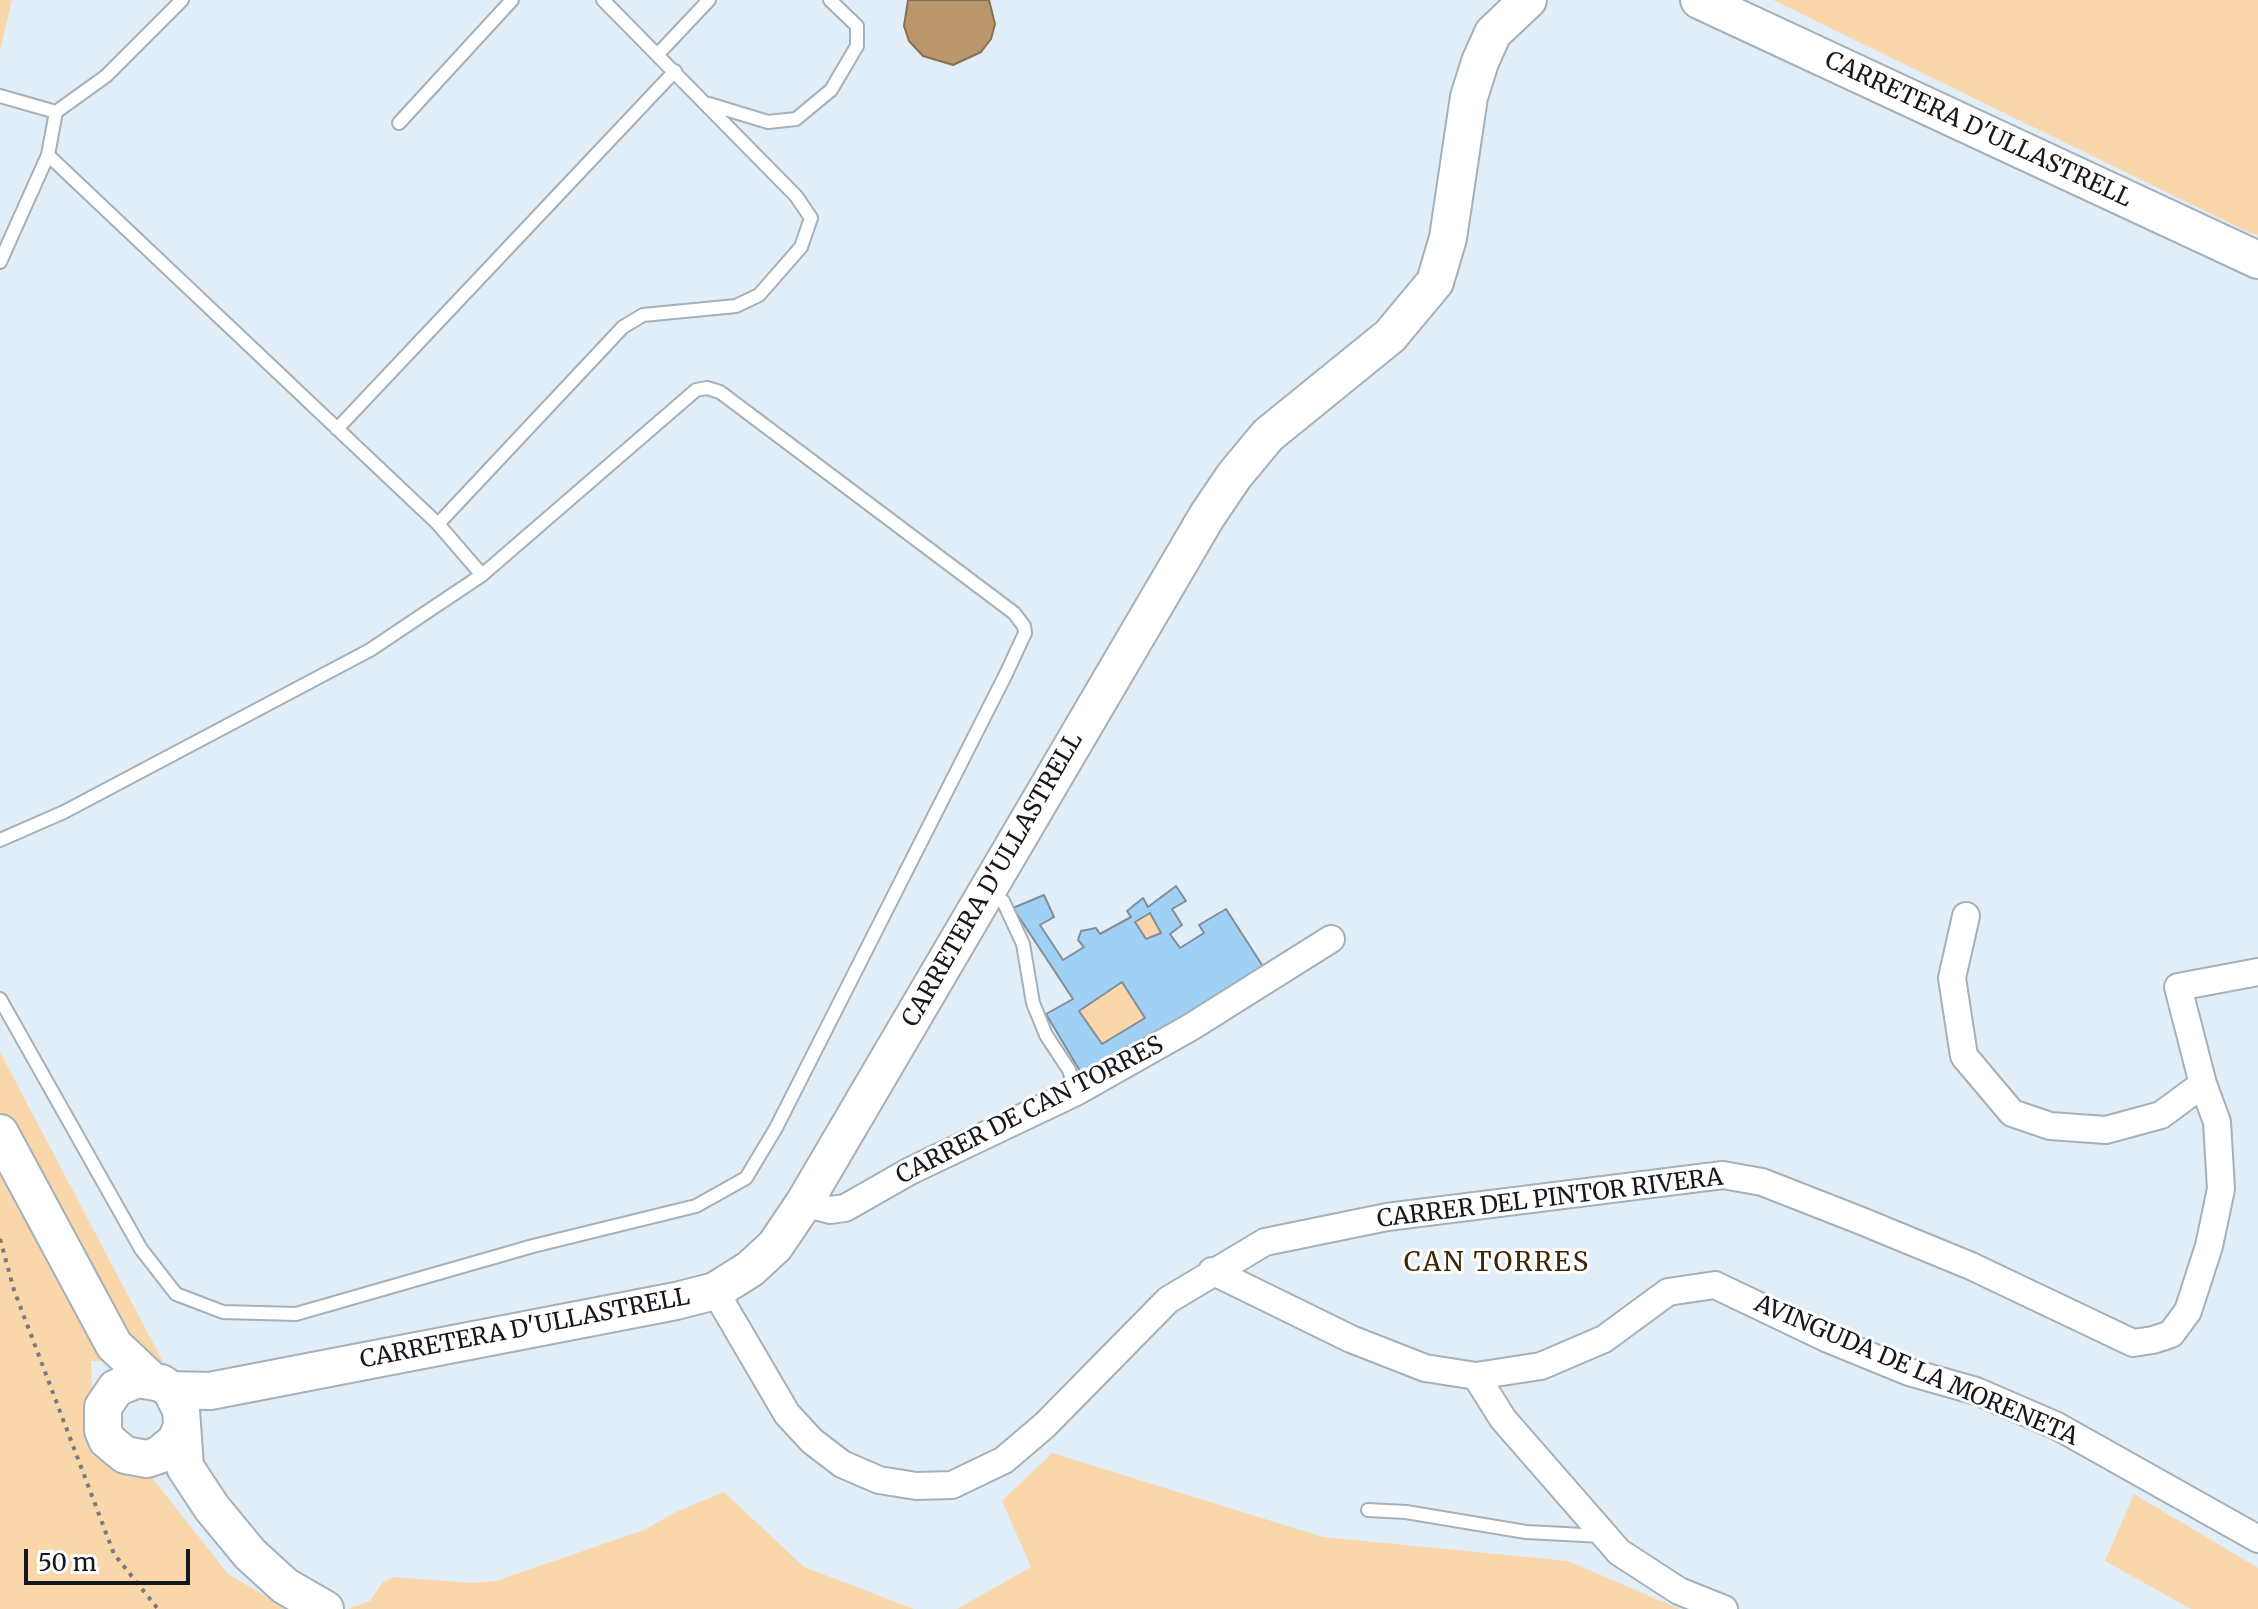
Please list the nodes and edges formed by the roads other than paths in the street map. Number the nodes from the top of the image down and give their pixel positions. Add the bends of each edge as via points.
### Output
1 (182, 0) edge
2 (512, 0) edge
3 (603, 0) edge
4 (709, 0) edge
5 (830, 0) edge
6 (1528, 0) edge
7 (1699, 0) edge
8 (658, 54) junction
9 (675, 71) junction
10 (0, 96) edge
11 (706, 103) junction
12 (56, 112) junction
13 (399, 123) dead end
14 (48, 155) junction
15 (2258, 260) edge
16 (0, 262) edge
17 (337, 429) junction
18 (438, 524) junction
19 (482, 575) junction
20 (0, 840) edge
21 (988, 889) junction
22 (1966, 916) dead end
23 (1331, 939) dead end
24 (2258, 972) edge
25 (0, 999) edge
26 (2203, 1084) junction
27 (1076, 1092) junction
28 (0, 1133) edge
29 (804, 1203) junction
30 (1212, 1271) junction
31 (715, 1291) junction
32 (1476, 1376) junction
33 (169, 1414) junction
34 (1368, 1510) dead end
35 (1605, 1536) junction
36 (2258, 1539) edge
37 (325, 1609) edge
38 (1724, 1609) edge

1 - 12 lane via 106,76
2 - 13 lane
3 - 8 lane
4 - 8 lane
5 - 11 lane via 857,26 857,46 831,90 796,119 768,122
6 - 21 street, CARRETERA D'ULLASTRELL via 1493,33 1480,62 1435,282 1390,336 1268,435 1234,476
7 - 15 street, CARRETERA D'ULLASTRELL
8 - 9 lane
9 - 11 lane
9 - 17 lane
10 - 12 lane
11 - 18 lane via 811,218 801,247 759,295 736,306 643,315 623,327
12 - 14 lane
14 - 16 lane
14 - 17 lane
17 - 18 lane
18 - 19 lane
19 - 20 lane via 370,650 64,812
19 - 25 lane via 696,390 707,388 720,392 1014,613 1024,626 1006,674 746,1178 696,1206 296,1314 223,1312 176,1294 141,1249
21 - 27 lane via 1003,901 1015,925 1033,1003
21 - 29 street, CARRETERA D'ULLASTRELL
22 - 26 street via 1952,978 1964,1056 2012,1113 2050,1126 2106,1130 2161,1115
23 - 27 street, CARRER DE CAN TORRES
24 - 26 street, CARRER DEL PINTOR RIVERA via 2178,987
26 - 30 street, CARRER DEL PINTOR RIVERA via 2217,1122 2221,1189 2188,1311 2171,1334 2153,1340 2133,1343 1873,1225 1762,1182 1723,1175 1387,1217 1265,1242
27 - 29 street, CARRER DE CAN TORRES via 925,1163 845,1208
28 - 33 street via 114,1345
29 - 31 street, CARRETERA D'ULLASTRELL via 775,1246
30 - 31 street, CARRER DEL PINTOR RIVERA via 1168,1300 1004,1460 952,1485 879,1480 842,1464 812,1441 787,1414
30 - 32 street, AVINGUDA DE LA MORENETA via 1351,1339 1425,1368
31 - 33 street, CARRETERA D'ULLASTRELL
32 - 35 street via 1503,1419
32 - 36 street, AVINGUDA DE LA MORENETA via 1541,1366 1604,1339 1668,1292 1715,1285 1826,1338 2057,1426
33 - 37 street via 212,1508 285,1586
34 - 35 lane via 1526,1532
35 - 38 street via 1619,1552 1679,1591

